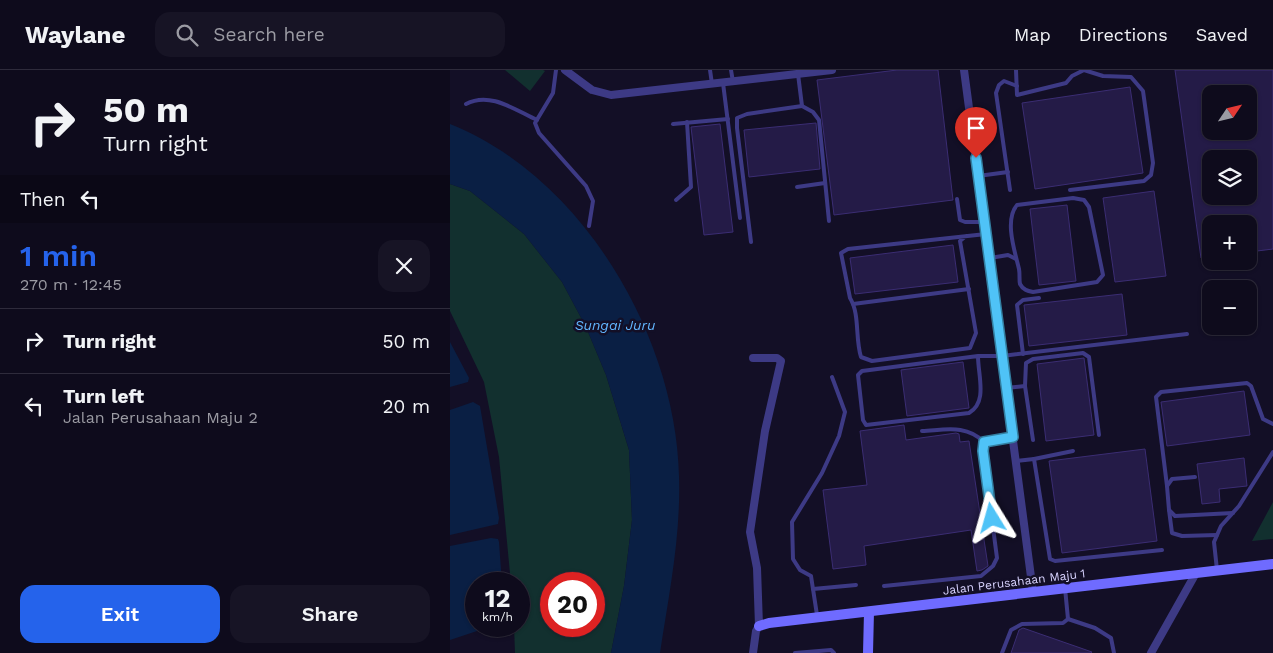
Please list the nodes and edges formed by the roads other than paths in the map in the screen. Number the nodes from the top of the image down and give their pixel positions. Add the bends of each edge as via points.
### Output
1 (556, 70) edge
2 (565, 70) edge
3 (710, 70) edge
4 (731, 70) edge
5 (832, 70) edge
6 (964, 70) edge
7 (1016, 70) edge
8 (798, 74) junction
9 (733, 82) junction
10 (723, 83) junction
11 (712, 84) junction
12 (1017, 86) junction
13 (466, 104) dead end
14 (802, 106) junction
15 (728, 119) junction
16 (537, 120) junction
17 (687, 122) junction
18 (673, 124) dead end
19 (1008, 172) junction
20 (978, 176) junction
21 (825, 183) junction
22 (797, 187) dead end
23 (1010, 190) dead end
24 (1070, 190) dead end
25 (957, 199) dead end
26 (676, 200) dead end
27 (740, 218) dead end
28 (829, 221) dead end
29 (984, 222) junction
30 (589, 226) dead end
31 (986, 234) junction
32 (966, 236) junction
33 (751, 242) dead end
34 (989, 259) junction
35 (1016, 259) junction
36 (968, 289) junction
37 (1038, 298) dead end
38 (854, 304) junction
39 (1187, 334) dead end
40 (1023, 354) junction
41 (978, 356) junction
42 (1002, 356) junction
43 (753, 358) dead end
44 (832, 377) dead end
45 (1025, 386) junction
46 (1006, 388) junction
47 (1273, 424) edge
48 (922, 431) dead end
49 (1099, 436) dead end
50 (1013, 437) junction
51 (1033, 440) dead end
52 (984, 442) junction
53 (1073, 451) dead end
54 (1273, 452) edge
55 (1034, 458) junction
56 (1016, 461) junction
57 (1195, 477) dead end
58 (1167, 486) junction
59 (1169, 510) junction
60 (1233, 513) junction
61 (1217, 535) junction
62 (1162, 550) dead end
63 (1273, 564) edge
64 (1217, 570) junction
65 (1196, 573) junction
66 (856, 585) dead end
67 (884, 586) dead end
68 (1065, 588) junction
69 (813, 589) junction
70 (1034, 592) junction
71 (868, 612) junction
72 (817, 618) junction
73 (1068, 619) junction
74 (759, 626) junction
75 (752, 653) edge
76 (795, 653) edge
77 (834, 653) edge
78 (868, 653) edge
79 (1002, 653) edge
80 (1114, 653) edge
81 (1151, 653) edge

1 - 16 lane via 553,93
2 - 11 street via 592,90 611,95
3 - 11 lane
4 - 9 lane
5 - 8 street
6 - 20 street
7 - 12 lane
8 - 9 street
8 - 14 lane
9 - 10 street
10 - 11 street
10 - 15 lane
12 - 19 lane via 1004,81 998,85 996,93
12 - 24 lane via 1017,95 1066,83 1084,70 1103,76 1131,77 1143,90 1151,176 1144,180
13 - 16 lane via 475,99 492,100
14 - 21 lane via 819,120
14 - 33 lane via 737,118
15 - 17 lane
15 - 27 lane
16 - 30 lane via 539,133 586,186 593,200
17 - 18 lane
17 - 26 lane via 691,187
19 - 20 lane
19 - 23 lane
20 - 29 street
21 - 22 lane
21 - 28 lane
25 - 29 lane via 960,220
29 - 31 street
31 - 32 lane
31 - 34 street
32 - 36 lane via 960,241
32 - 38 lane via 848,249 841,253
34 - 35 lane via 1008,255
34 - 42 street
35 - 35 lane via 1020,284 1025,290 1033,292 1097,282 1103,275 1101,261 1089,207 1084,200 1073,198 1017,205 1012,210 1011,220
36 - 38 lane
36 - 38 lane via 976,333 970,348 872,361 861,357
37 - 40 lane via 1023,300 1017,305
39 - 40 lane
40 - 42 lane
41 - 41 lane via 981,400 978,408 969,413 866,425 863,420 858,375 862,371
41 - 42 lane
42 - 46 street
43 - 74 street via 777,358 781,361 765,431 750,532 757,568
44 - 69 lane via 845,412 839,436 822,473 792,522 793,559 800,570 812,576
45 - 46 lane
45 - 49 lane via 1026,364 1032,359 1083,353 1088,357
45 - 51 lane
46 - 50 street
47 - 58 lane via 1262,419 1251,386 1247,383 1162,392 1156,397
48 - 52 lane via 962,429
50 - 52 lane
50 - 56 street
52 - 67 lane via 997,558 993,566 982,576
53 - 55 lane
54 - 60 lane
55 - 56 lane
55 - 62 lane via 1050,559
56 - 70 street
57 - 58 lane via 1172,479
58 - 59 lane
59 - 60 lane via 1175,516
59 - 61 lane via 1172,533 1182,536
60 - 61 lane
61 - 64 lane via 1214,542
63 - 64 street, Jalan Perusahaan Maju 1
64 - 65 street, Jalan Perusahaan Maju 1
65 - 68 street, Jalan Perusahaan Maju 1
65 - 81 street
66 - 69 lane
68 - 70 street, Jalan Perusahaan Maju 1
68 - 73 lane
69 - 72 lane
70 - 71 street, Jalan Perusahaan Maju 1
71 - 72 street, Jalan Perusahaan Maju 1
71 - 78 street
72 - 74 street, Jalan Perusahaan Maju 1
73 - 79 lane via 1063,623 1022,624 1011,630
73 - 80 lane via 1095,628 1110,638
74 - 75 street
76 - 77 lane via 831,650

